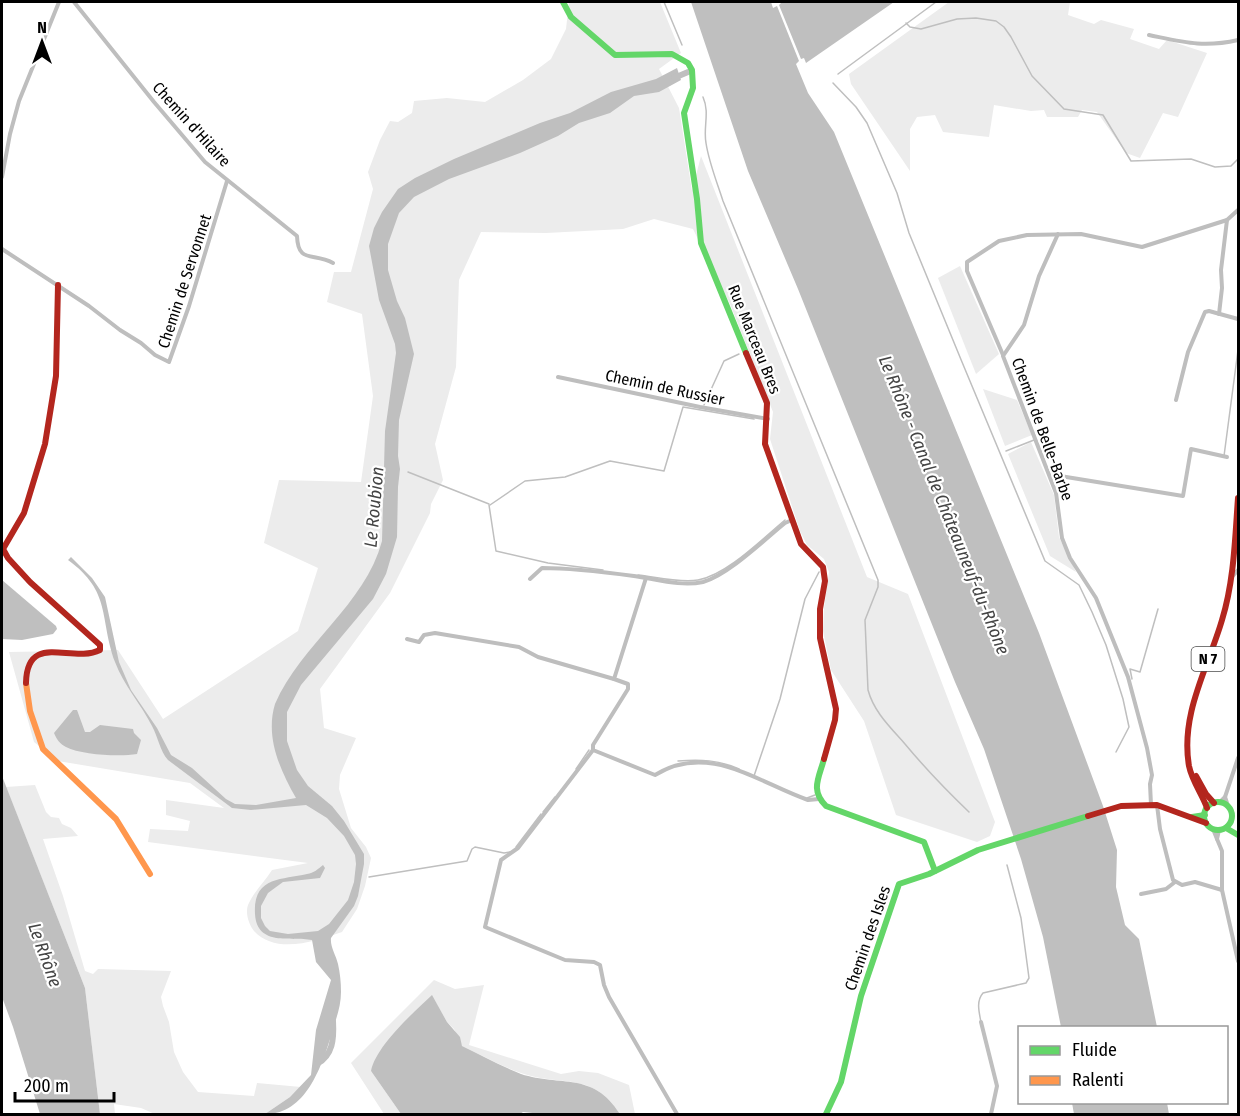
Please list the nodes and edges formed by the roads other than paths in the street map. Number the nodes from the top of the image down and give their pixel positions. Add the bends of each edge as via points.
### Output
1 (59, 2) edge
2 (74, 2) edge
3 (563, 2) edge
4 (1149, 35) dead end
5 (1239, 40) edge
6 (2, 177) edge
7 (227, 181) junction
8 (1239, 210) edge
9 (1227, 220) junction
10 (1058, 234) junction
11 (2, 249) edge
12 (333, 262) dead end
13 (58, 285) junction
14 (1219, 314) junction
15 (1239, 320) edge
16 (1003, 356) junction
17 (558, 377) dead end
18 (1176, 400) dead end
19 (768, 419) junction
20 (1239, 498) edge
21 (792, 520) junction
22 (1233, 547) junction
23 (1239, 562) edge
24 (1239, 570) edge
25 (646, 578) junction
26 (530, 579) dead end
27 (1229, 581) junction
28 (407, 639) dead end
29 (614, 680) junction
30 (1187, 737) junction
31 (593, 749) junction
32 (1239, 758) edge
33 (819, 799) junction
34 (1220, 801) junction
35 (1154, 805) junction
36 (1206, 811) junction
37 (1190, 818) junction
38 (1206, 823) junction
39 (1222, 827) junction
40 (1239, 830) edge
41 (1239, 835) edge
42 (935, 872) junction
43 (150, 874) dead end
44 (1175, 882) junction
45 (1222, 890) junction
46 (1142, 894) dead end
47 (1239, 961) edge
48 (677, 1114) edge
49 (826, 1114) edge

1 - 6 street via 19,101
2 - 7 street, Chemin d'Hilaire via 205,162
3 - 19 street, Rue Marceau Bres via 571,17 615,55 672,54 692,70 693,88 684,113 699,233 767,403
4 - 5 street via 1194,44
7 - 12 street, Chemin d'Hilaire via 297,236 297,248 302,253
7 - 13 street, Chemin de Servonnet via 170,362
8 - 9 street
9 - 10 street via 1142,248 1088,235
9 - 14 street
10 - 16 street, Chemin de Belle-Barbe via 1024,326
10 - 16 street via 999,241 967,262 968,277
11 - 13 street
13 - 43 street via 56,374 43,453 24,513 3,549 15,568 100,645 93,655 40,652 31,662 24,683 43,749 116,819
14 - 15 street
14 - 18 street via 1209,311 1203,315 1188,352
16 - 35 street, Chemin de Belle-Barbe via 1056,493 1062,538 1096,598 1128,677 1147,748
17 - 19 street, Chemin de Russier
19 - 21 street, Rue Marceau Bres via 765,444
20 - 22 street, N 7
21 - 25 street via 739,561 703,582
21 - 33 street, Rue Marceau Bres via 801,544 825,572 819,636 836,709 817,782
22 - 23 street
22 - 27 street, N 7
24 - 27 street
25 - 26 street via 542,568
25 - 29 street
27 - 30 street, N 7 via 1222,622 1191,705
28 - 29 street via 419,642 424,634 435,633 519,647 538,657
29 - 31 street via 625,683 628,689
30 - 34 street, N 7 via 1196,775 1206,794
30 - 36 street, N 7 via 1189,765
31 - 33 street via 655,775 683,763 713,762 808,800
31 - 48 street via 518,848 501,860 485,927 565,960 600,965 609,997
32 - 34 street
33 - 42 street via 826,806 924,842
34 - 36 street
34 - 39 street via 1232,815
35 - 37 street
35 - 42 street, Chemin des Isles via 1111,809 978,850
35 - 44 street, Chemin de Belle-Barbe
36 - 37 street
36 - 38 street
37 - 38 street
38 - 39 street
39 - 40 street
39 - 41 street
39 - 45 street via 1217,838 1222,851
42 - 49 street, Chemin des Isles via 899,884 895,892 861,996 841,1082
44 - 45 street via 1195,882
44 - 46 street via 1170,888
45 - 47 street

